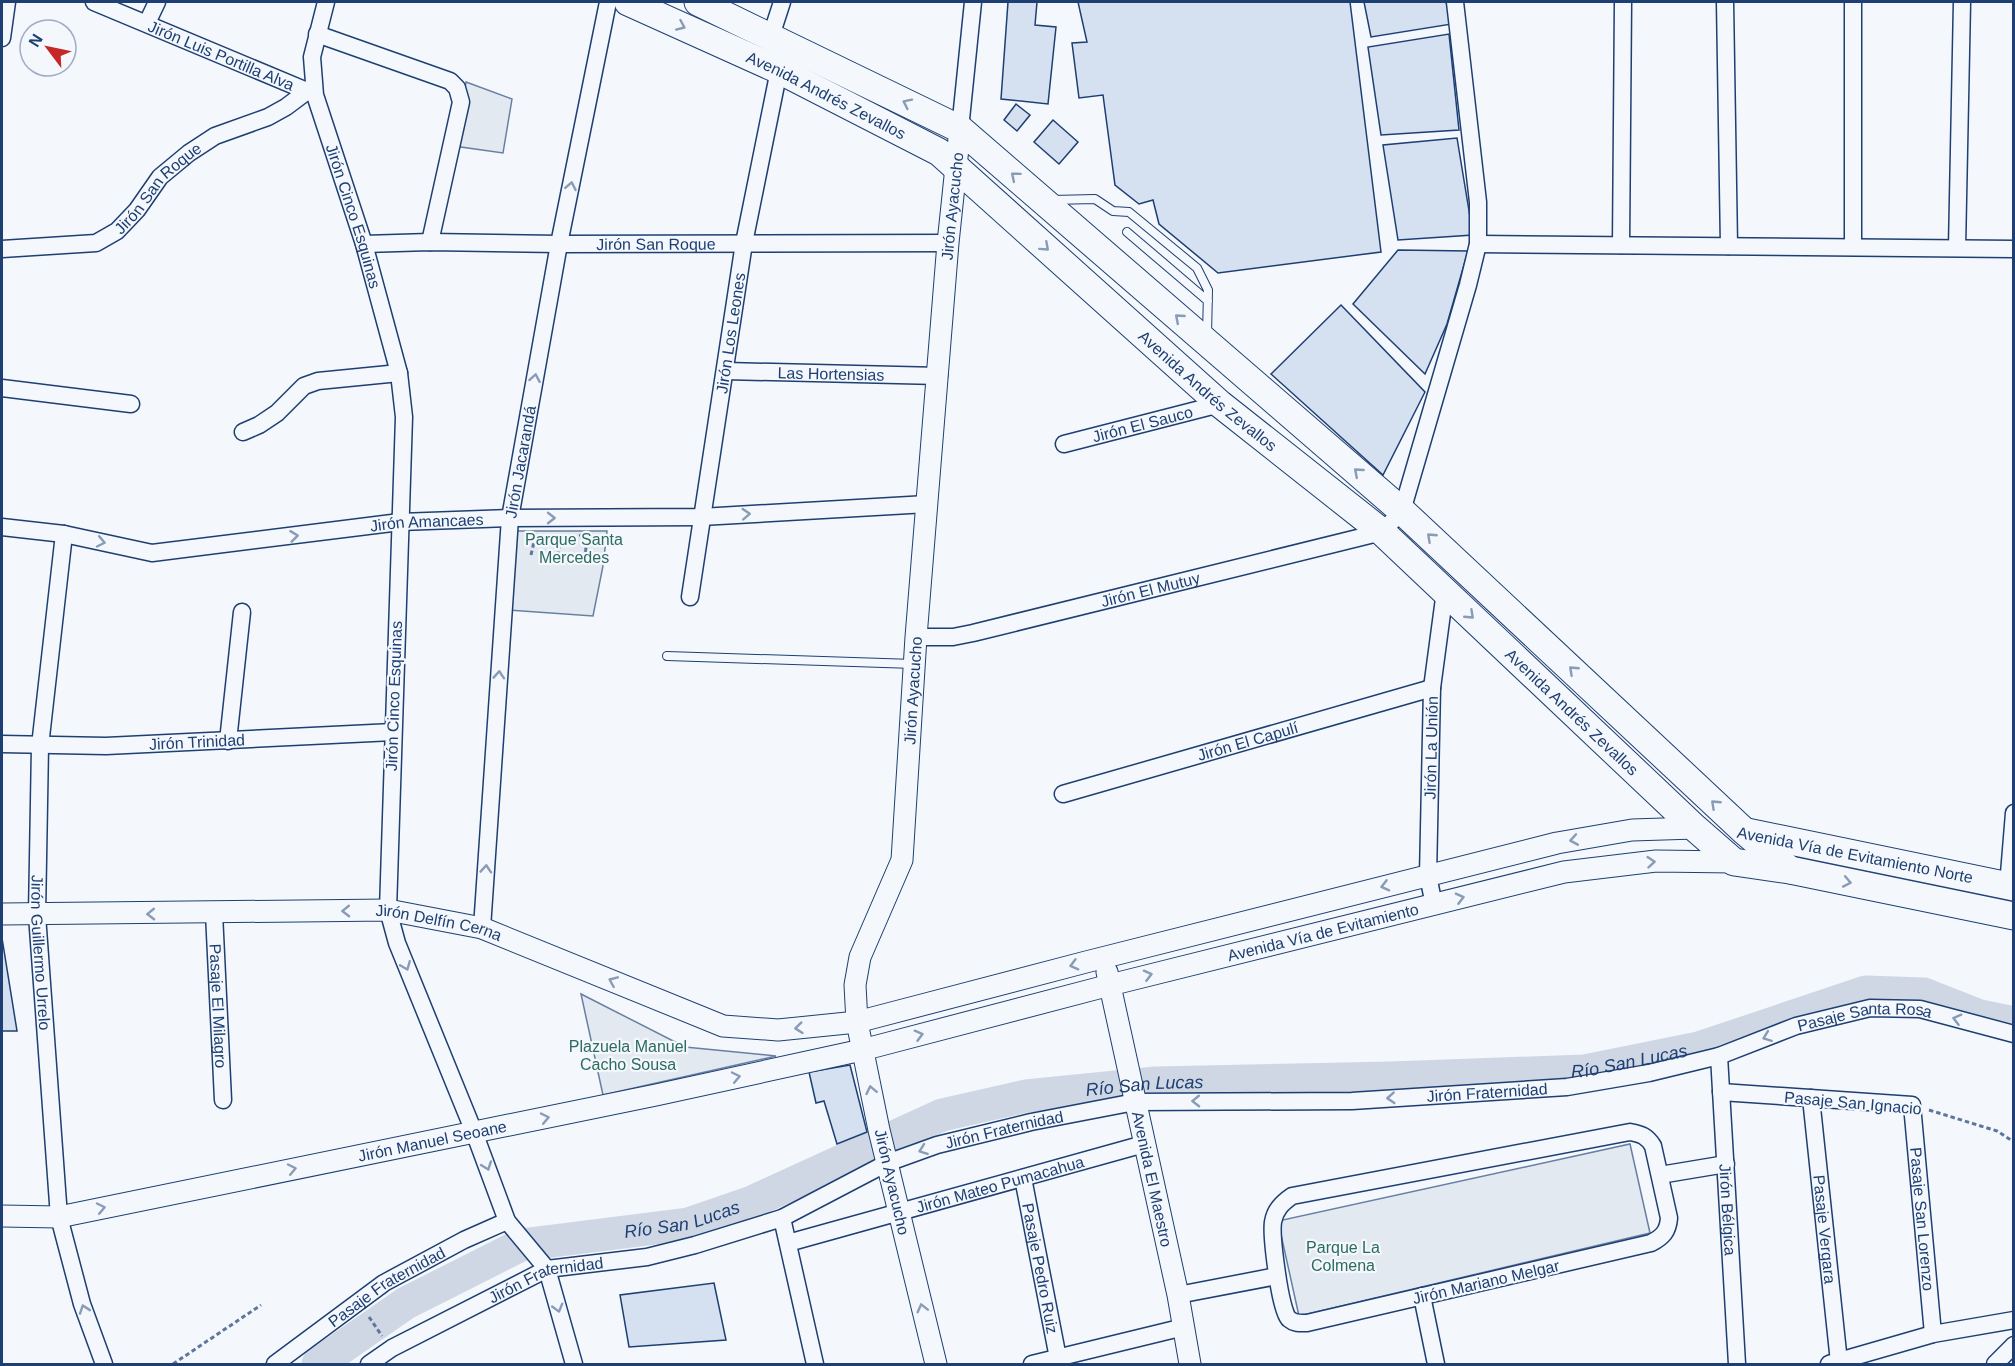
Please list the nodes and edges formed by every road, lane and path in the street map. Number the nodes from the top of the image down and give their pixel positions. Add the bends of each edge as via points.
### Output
1 (7, 2) edge
2 (94, 2) edge
3 (157, 2) edge
4 (326, 2) edge
5 (608, 2) edge
6 (628, 2) edge
7 (698, 2) edge
8 (782, 2) edge
9 (973, 2) edge
10 (1455, 2) edge
11 (1623, 2) edge
12 (1725, 2) edge
13 (1853, 2) edge
14 (1962, 2) edge
15 (147, 23) junction
16 (317, 34) junction
17 (771, 36) junction
18 (2, 38) edge
19 (779, 70) junction
20 (311, 93) junction
21 (960, 129) junction
22 (955, 165) junction
23 (1043, 200) junction
24 (1127, 232) dead end
25 (430, 242) junction
26 (744, 243) junction
27 (948, 243) junction
28 (364, 244) junction
29 (559, 244) junction
30 (1478, 244) junction
31 (1621, 245) junction
32 (1729, 246) junction
33 (1853, 247) junction
34 (1957, 248) junction
35 (2, 249) edge
36 (2013, 249) edge
37 (1208, 301) junction
38 (1207, 342) junction
39 (725, 371) junction
40 (399, 373) junction
41 (939, 376) junction
42 (2, 388) edge
43 (131, 404) dead end
44 (1220, 404) junction
45 (243, 432) dead end
46 (1064, 444) dead end
47 (927, 504) junction
48 (1402, 511) junction
49 (701, 517) junction
50 (510, 518) junction
51 (400, 522) junction
52 (2, 527) edge
53 (537, 532) dead end
54 (560, 532) dead end
55 (1382, 532) junction
56 (580, 533) dead end
57 (64, 534) junction
58 (531, 555) dead end
59 (558, 556) dead end
60 (585, 561) dead end
61 (1445, 591) junction
62 (690, 597) dead end
63 (242, 612) dead end
64 (916, 637) junction
65 (667, 656) dead end
66 (915, 664) junction
67 (1432, 688) junction
68 (393, 732) junction
69 (228, 741) junction
70 (2, 744) edge
71 (40, 746) junction
72 (1063, 794) dead end
73 (2013, 813) edge
74 (1695, 828) junction
75 (1744, 831) junction
76 (1734, 862) junction
77 (1790, 870) junction
78 (1428, 876) junction
79 (2011, 886) edge
80 (1434, 904) junction
81 (388, 910) junction
82 (214, 913) junction
83 (2, 914) edge
84 (37, 915) junction
85 (2013, 916) edge
86 (482, 928) junction
87 (1104, 958) junction
88 (1110, 985) junction
89 (857, 1022) junction
90 (2013, 1034) edge
91 (862, 1050) junction
92 (1719, 1056) junction
93 (1721, 1092) junction
94 (1133, 1096) junction
95 (1811, 1098) junction
96 (224, 1100) dead end
97 (1912, 1105) junction
98 (474, 1132) junction
99 (2013, 1142) edge
100 (1144, 1144) junction
101 (886, 1157) junction
102 (1726, 1164) junction
103 (1660, 1175) junction
104 (1023, 1178) junction
105 (899, 1213) junction
106 (2, 1216) edge
107 (59, 1217) junction
108 (782, 1218) junction
109 (508, 1222) junction
110 (788, 1243) junction
111 (541, 1262) junction
112 (1277, 1276) junction
113 (1178, 1295) junction
114 (1422, 1296) junction
115 (261, 1305) dead end
116 (368, 1315) dead end
117 (2013, 1320) edge
118 (1184, 1328) junction
119 (380, 1333) dead end
120 (1933, 1334) junction
121 (2013, 1345) edge
122 (392, 1348) junction
123 (1058, 1358) junction
124 (1833, 1363) edge
125 (104, 1365) edge
126 (172, 1365) edge
127 (275, 1365) edge
128 (369, 1365) edge
129 (396, 1365) edge
130 (574, 1365) edge
131 (815, 1365) edge
132 (936, 1365) edge
133 (1032, 1365) edge
134 (1190, 1365) edge
135 (1436, 1365) edge
136 (1737, 1365) edge
137 (1995, 1365) edge

1 - 18 street
2 - 15 street, Jirón Luis Portilla Alva
3 - 15 street
4 - 16 street, Jirón Cinco Esquinas
29 -> 5 street, Jirón Jacarandá
6 -> 19 highway, Avenida Andrés Zevallos
7 - 17 highway, Avenida Andrés Zevallos
8 - 17 street
9 - 21 street, Jirón Ayacucho
10 - 30 street via 1478,202
11 - 31 street
12 - 32 street
13 - 33 street
14 - 34 street
15 - 20 street, Jirón Luis Portilla Alva
16 - 20 street, Jirón Cinco Esquinas
16 - 25 street via 450,81 457,88 461,102
21 -> 17 highway, Avenida Andrés Zevallos
19 - 22 highway, Avenida Andrés Zevallos via 939,152
19 - 26 street, Jirón Los Leones
20 - 28 street, Jirón Cinco Esquinas
20 - 35 street, Jirón San Roque via 277,112 215,136 189,153 160,177 117,231 96,243
21 - 22 street, Jirón Ayacucho
23 -> 21 highway, Avenida Andrés Zevallos
22 - 27 street, Jirón Ayacucho
22 -> 44 highway, Avenida Andrés Zevallos
23 - 37 lane via 1095,199 1113,211 1129,212 1197,268 1208,290
38 -> 23 highway, Avenida Andrés Zevallos
24 - 37 lane
25 - 28 street, Jirón San Roque
25 - 29 street, Jirón San Roque
26 - 27 street, Jirón San Roque
26 - 29 street, Jirón San Roque
26 - 39 street, Jirón Los Leones
27 - 41 street, Jirón Ayacucho
28 - 40 street, Jirón Cinco Esquinas
50 -> 29 street, Jirón Jacarandá
30 - 31 street
30 - 48 street
31 - 32 street
32 - 33 street
33 - 34 street
34 - 36 street
37 - 38 lane
48 -> 38 highway, Avenida Andrés Zevallos
39 - 41 street, Las Hortensias
39 - 49 street, Jirón Los Leones
40 - 45 street via 318,381 304,386 277,413
40 - 51 street, Jirón Cinco Esquinas via 404,417
41 - 47 street, Jirón Ayacucho
42 - 43 street
44 - 46 street, Jirón El Sauco
44 - 55 highway, Avenida Andrés Zevallos
49 -> 47 street, Jirón Amancaes
47 - 64 street, Jirón Ayacucho
48 - 55 street
75 -> 48 highway, Avenida Andrés Zevallos
50 -> 49 street, Jirón Amancaes
49 - 62 street, Jirón Los Leones
50 - 51 street, Jirón Amancaes
86 -> 50 street, Jirón Jacarandá
57 -> 51 street, Jirón Amancaes via 152,553
51 - 68 street, Jirón Cinco Esquinas
52 - 57 street, Jirón Amancaes
53 - 58 path
54 - 59 path
55 - 61 highway, Avenida Andrés Zevallos
55 - 64 street, Jirón El Mutuy via 973,633
56 - 60 path via 586,547
57 - 71 street, Jirón Guillermo Urrelo
61 - 67 street, Jirón La Unión
61 -> 74 highway, Avenida Andrés Zevallos
63 - 69 street
64 - 66 street, Jirón Ayacucho
65 - 66 lane
66 - 89 street, Jirón Ayacucho via 902,860 860,957 855,985
67 - 72 street, Jirón El Capulí
67 - 78 street, Jirón La Unión
68 - 69 street, Jirón Trinidad
68 - 81 street, Jirón Cinco Esquinas
69 - 71 street, Jirón Trinidad
70 - 71 street, Jirón Trinidad
71 - 84 street, Jirón Guillermo Urrelo
73 - 79 street
74 - 75 highway, Avenida Vía de Evitamiento Norte
74 - 76 highway, Avenida Andrés Zevallos
74 -> 78 street, Avenida Vía de Evitamiento via 1632,830 1568,841
75 - 77 highway, Avenida Andrés Zevallos
75 - 79 highway, Avenida Vía de Evitamiento Norte
76 - 77 highway, Avenida Vía de Evitamiento
80 -> 76 street, Avenida Vía de Evitamiento via 1564,872 1656,861
77 -> 85 highway, Avenida Vía de Evitamiento Norte
78 - 80 street, Jirón La Unión
78 -> 87 street, Avenida Vía de Evitamiento
88 -> 80 street, Avenida Vía de Evitamiento
81 -> 82 street, Jirón Delfín Cerna
81 - 86 street, Jirón Delfín Cerna
81 -> 98 street, Jirón Cinco Esquinas via 397,943
82 -> 84 street, Jirón Delfín Cerna
82 - 96 street, Pasaje El Milagro
83 - 84 street, Jirón Delfín Cerna
84 - 107 street, Jirón Guillermo Urrelo
89 -> 86 street, Jirón Delfín Cerna via 778,1030 723,1026
87 - 88 street, Avenida El Maestro
87 -> 89 street, Avenida Vía de Evitamiento
91 -> 88 street, Avenida Vía de Evitamiento
88 - 94 street, Avenida El Maestro
89 - 91 street, Jirón Ayacucho
90 -> 92 street, Pasaje Santa Rosa via 1920,1009 1870,1008 1796,1026
98 -> 91 street, Jirón Manuel Seoane
101 -> 91 street, Jirón Ayacucho
92 - 93 street, Jirón Bélgica
92 -> 94 street, Jirón Fraternidad via 1567,1087 1352,1101
93 - 95 street, Pasaje San Ignacio
93 - 102 street, Jirón Bélgica
94 - 100 street, Avenida El Maestro
94 -> 101 street, Jirón Fraternidad
95 - 97 street, Pasaje San Ignacio
95 - 124 street, Pasaje Vergara
97 - 99 path, Pasaje San Ignacio via 1997,1131
97 - 120 street, Pasaje San Lorenzo
107 -> 98 street, Jirón Manuel Seoane
98 -> 109 street, Jirón Cinco Esquinas
100 - 104 street, Jirón Mateo Pumacahua
100 - 113 street, Avenida El Maestro
101 - 105 street, Jirón Ayacucho
101 - 108 street, Jirón Fraternidad
102 - 103 street
102 - 136 street, Jirón Bélgica
103 - 112 street, Jirón Mariano Melgar via 1648,1138 1630,1132 1292,1196 1282,1203 1273,1224
103 - 114 street, Jirón Mariano Melgar via 1669,1218 1661,1238
104 - 105 street, Jirón Mateo Pumacahua
104 - 123 street, Pasaje Pedro Ruiz
105 - 110 street, Jirón Mateo Pumacahua
132 -> 105 street, Jirón Ayacucho
106 - 107 street, Jirón Manuel Seoane
125 -> 107 street, Jirón Guillermo Urrelo via 82,1304
108 - 110 street
108 - 111 street, Jirón Fraternidad via 647,1257
109 - 111 street, Jirón Cinco Esquinas
109 - 127 street, Pasaje Fraternidad via 384,1282
110 - 131 street
111 - 122 street, Jirón Fraternidad
111 -> 130 street, Jirón Cinco Esquinas
112 - 113 street
112 - 114 street, Jirón Mariano Melgar via 1285,1315 1297,1323
113 - 118 street, Avenida El Maestro
114 - 135 street
115 - 126 path
116 - 119 path
117 - 120 street
118 - 123 street
118 - 134 street, Avenida El Maestro
120 - 124 street
121 - 137 street
122 - 128 street, Jirón Fraternidad
122 - 129 street
123 - 133 street

